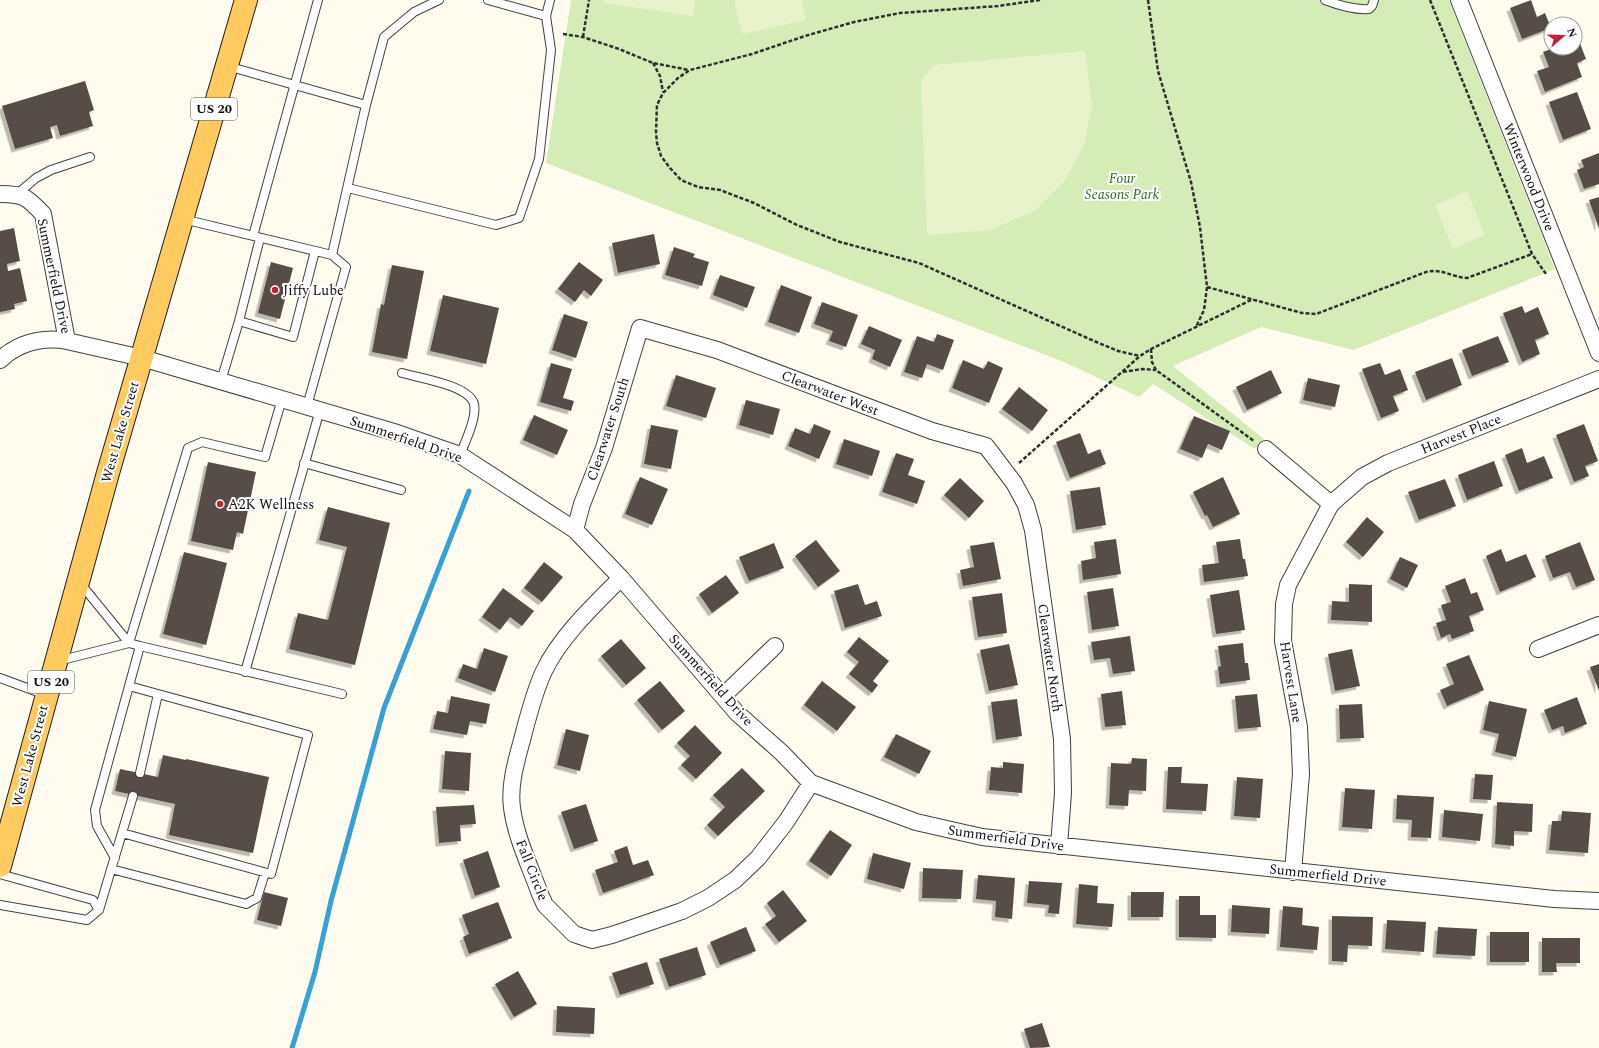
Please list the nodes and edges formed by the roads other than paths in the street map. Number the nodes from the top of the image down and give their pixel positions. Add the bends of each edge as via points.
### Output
1 (246, 0) edge
2 (318, 0) edge
3 (440, 0) edge
4 (488, 0) edge
5 (550, 0) edge
6 (1325, 0) edge
7 (1374, 0) edge
8 (1459, 0) edge
9 (546, 16) junction
10 (226, 66) junction
11 (295, 85) junction
12 (366, 105) junction
13 (90, 156) dead end
14 (348, 188) junction
15 (0, 194) edge
16 (23, 197) junction
17 (182, 219) junction
18 (256, 237) junction
19 (315, 251) junction
20 (332, 255) junction
21 (239, 321) junction
22 (640, 328) joint
23 (67, 341) junction
24 (1599, 353) edge
25 (142, 358) junction
26 (0, 360) edge
27 (402, 373) dead end
28 (1599, 379) edge
29 (221, 381) junction
30 (282, 399) junction
31 (314, 408) junction
32 (1266, 449) road end
33 (460, 455) junction
34 (304, 463) junction
35 (1008, 475) joint
36 (401, 490) dead end
37 (1331, 504) junction
38 (575, 530) junction
39 (621, 578) junction
40 (78, 581) junction
41 (1599, 625) edge
42 (129, 643) junction
43 (140, 646) junction
44 (775, 646) dead end
45 (1538, 649) dead end
46 (56, 661) junction
47 (245, 672) junction
48 (0, 678) edge
49 (129, 686) junction
50 (158, 694) junction
51 (342, 694) dead end
52 (47, 695) junction
53 (723, 696) junction
54 (140, 773) dead end
55 (811, 783) junction
56 (133, 796) dead end
57 (122, 833) junction
58 (1059, 846) junction
59 (115, 858) junction
60 (0, 866) edge
61 (111, 869) junction
62 (1293, 872) junction
63 (265, 873) junction
64 (0, 874) edge
65 (1599, 901) edge
66 (0, 906) edge
67 (99, 910) junction

1 - 10 main road, West Lake Street / US 20
2 - 11 lane
3 - 12 lane via 414,12 384,37
4 - 9 lane
5 - 9 lane
6 - 7 lane via 1365,9 1369,9
8 - 24 street, Winterwood Drive
9 - 14 lane via 551,50 539,159 519,218 496,225
10 - 11 lane
10 - 17 main road, West Lake Street / US 20
11 - 12 lane
11 - 18 lane
12 - 14 lane
13 - 16 lane via 36,178
14 - 20 lane
15 - 16 street
16 - 23 street, Summerfield Drive via 43,214
17 - 18 lane
17 - 25 main road, West Lake Street / US 20
18 - 19 lane
18 - 21 lane
19 - 20 lane
19 - 21 lane via 293,337
20 - 31 lane via 346,267
21 - 29 lane
22 - 35 street, Clearwater West via 717,350 932,431 986,446
22 - 38 street, Clearwater South via 604,448 582,504
23 - 25 street, Summerfield Drive
23 - 26 street via 40,340 10,352
25 - 29 street, Summerfield Drive
25 - 40 main road, West Lake Street / US 20
27 - 33 lane via 461,389 470,397 474,403 474,410
28 - 37 street, Harvest Place via 1388,463 1362,477
29 - 30 street, Summerfield Drive
30 - 31 street, Summerfield Drive
30 - 42 lane via 264,457 202,442 188,448
31 - 33 street, Summerfield Drive
31 - 34 lane
32 - 37 street
33 - 38 street, Summerfield Drive
34 - 36 lane
34 - 47 lane
35 - 58 street, Clearwater North via 1026,505 1033,530 1062,739 1063,786
37 - 62 street, Harvest Lane via 1288,585 1284,604 1284,641 1299,726 1302,774
38 - 39 street, Summerfield Drive
39 - 53 street, Summerfield Drive
39 - 55 street, Fall Circle via 580,619 544,670 514,766 511,795 515,826 545,905 574,934 592,940 695,905 735,880 758,858 786,822
40 - 42 lane
40 - 46 main road, West Lake Street / US 20
41 - 45 street
42 - 43 lane
42 - 46 lane
43 - 47 lane
43 - 49 lane
44 - 53 street
46 - 52 main road, West Lake Street / US 20
47 - 51 lane
48 - 52 lane
49 - 50 lane
49 - 59 lane via 96,810 97,826
50 - 54 lane
50 - 63 lane via 308,735 271,874
52 - 60 main road, West Lake Street / US 20
53 - 55 street, Summerfield Drive via 737,713
55 - 58 street, Summerfield Drive via 916,822 982,837
56 - 57 lane
57 - 59 lane
57 - 63 lane
58 - 62 street, Summerfield Drive
59 - 61 lane
61 - 63 lane via 246,904 257,898
61 - 67 lane
62 - 65 street, Summerfield Drive via 1554,899
64 - 67 lane via 93,900
66 - 67 lane via 87,920

